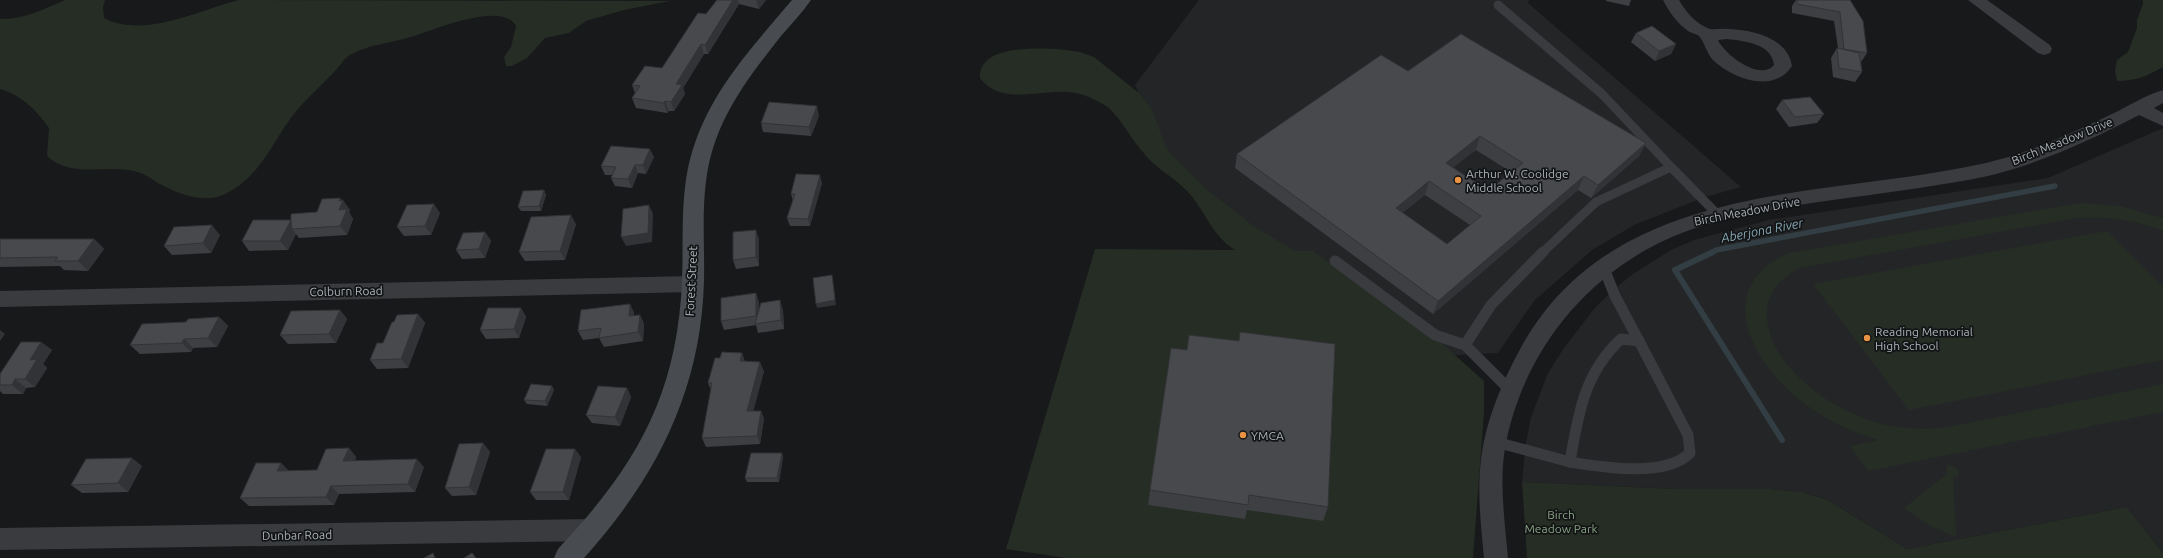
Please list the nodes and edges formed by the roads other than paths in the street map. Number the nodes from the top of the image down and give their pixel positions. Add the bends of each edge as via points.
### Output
1 (802, 0) edge
2 (1671, 0) edge
3 (1976, 0) edge
4 (1498, 5) dead end
5 (1707, 34) dead end
6 (2044, 49) dead end
7 (2162, 97) edge
8 (2140, 108) junction
9 (2163, 120) edge
10 (1671, 166) junction
11 (1718, 215) junction
12 (1335, 261) dead end
13 (1603, 266) junction
14 (693, 284) junction
15 (0, 299) edge
16 (1638, 341) junction
17 (1465, 345) junction
18 (1510, 390) junction
19 (1496, 442) junction
20 (1570, 462) junction
21 (593, 530) junction
22 (2, 542) edge
23 (566, 558) edge
24 (1496, 558) edge

1 - 14 street, Forest Street via 730,90 704,144 695,184
2 - 5 street via 1682,16
3 - 6 street
4 - 10 lane via 1602,94
7 - 8 street, Birch Meadow Drive
8 - 9 street
8 - 11 street, Birch Meadow Drive via 2066,141 1989,168
10 - 11 lane
10 - 17 lane via 1596,202 1491,305
11 - 13 street, Birch Meadow Drive via 1655,234
12 - 17 lane via 1435,335
13 - 16 lane
13 - 18 street, Birch Meadow Drive via 1573,293 1544,327 1523,361
14 - 15 street, Colburn Road
14 - 21 street, Forest Street via 688,329 674,399 642,463
16 - 20 lane via 1620,339 1610,347 1588,382 1580,407
16 - 20 lane via 1688,434 1690,453 1682,461 1654,467 1609,468
17 - 18 lane
18 - 19 street, Birch Meadow Drive
19 - 20 lane
19 - 24 street, Birch Meadow Drive via 1492,496
21 - 22 street, Dunbar Road
21 - 23 street, Forest Street

